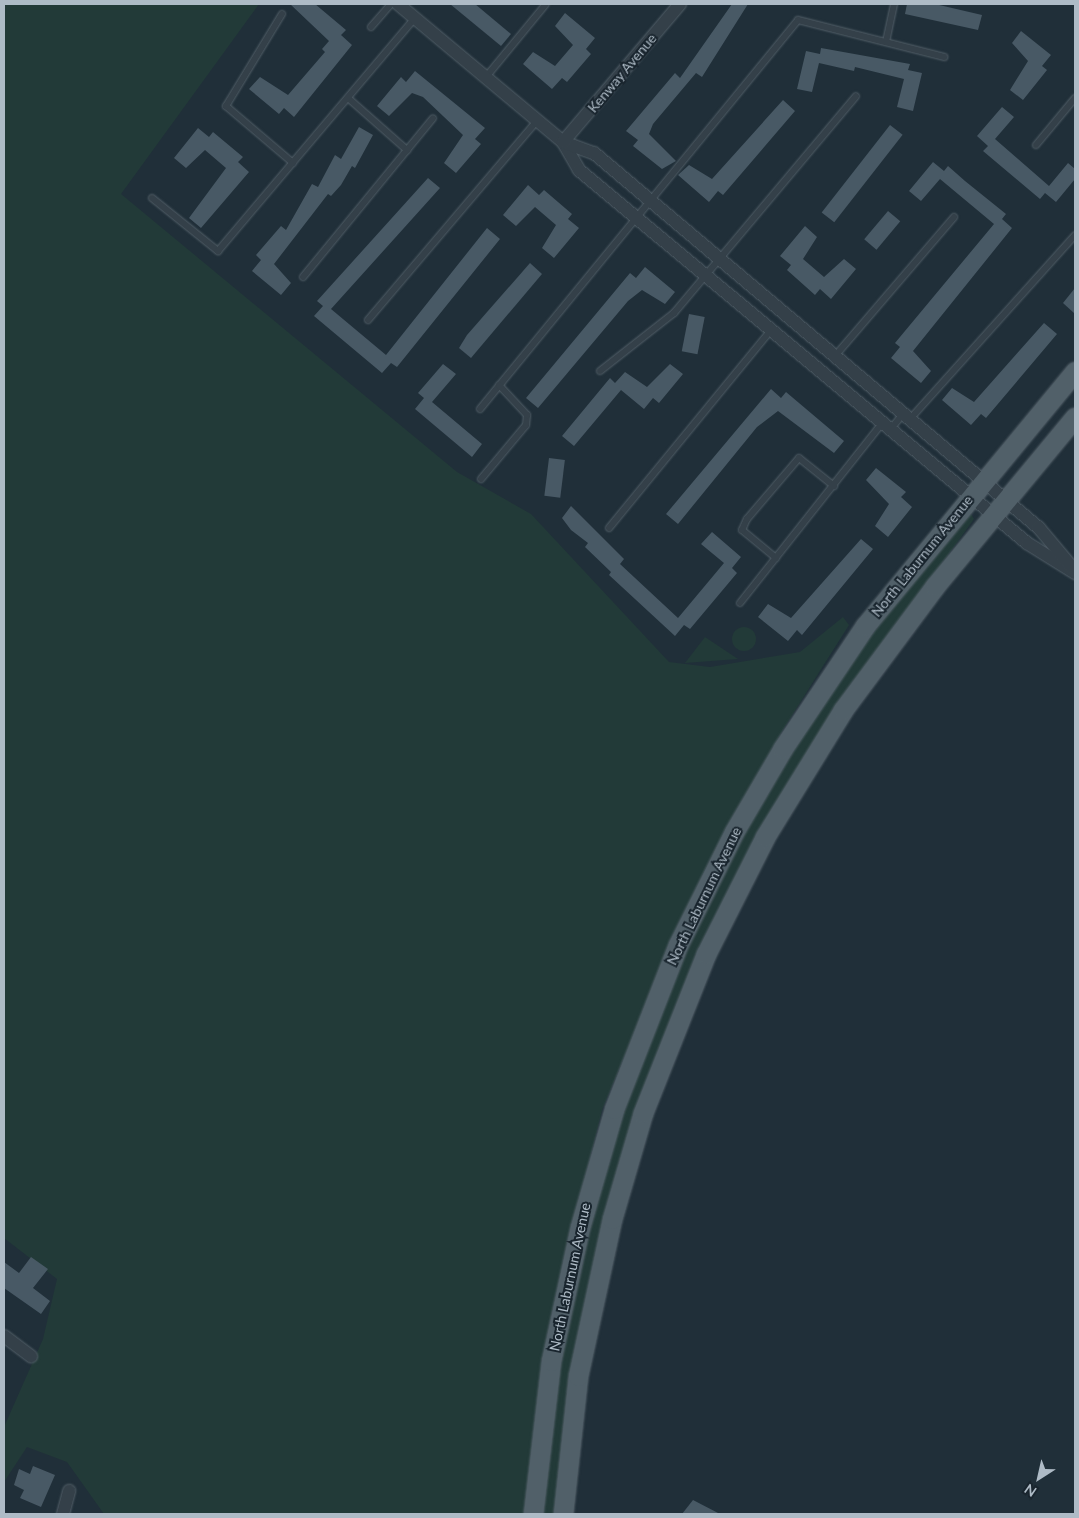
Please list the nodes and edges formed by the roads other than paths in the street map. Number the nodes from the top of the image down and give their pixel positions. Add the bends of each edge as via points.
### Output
1 (391, 4) edge
2 (398, 4) edge
3 (546, 4) edge
4 (680, 4) edge
5 (894, 4) edge
6 (282, 14) dead end
7 (415, 18) junction
8 (371, 27) dead end
9 (886, 42) junction
10 (944, 57) dead end
11 (486, 78) junction
12 (856, 96) dead end
13 (348, 98) junction
14 (1075, 98) edge
15 (433, 118) dead end
16 (537, 120) junction
17 (563, 142) junction
18 (1036, 145) dead end
19 (407, 150) junction
20 (293, 163) junction
21 (152, 198) dead end
22 (648, 199) junction
23 (634, 216) junction
24 (954, 217) dead end
25 (1075, 235) edge
26 (720, 259) junction
27 (706, 276) junction
28 (303, 277) dead end
29 (368, 320) dead end
30 (771, 330) junction
31 (835, 356) junction
32 (600, 371) dead end
33 (1075, 371) edge
34 (499, 385) junction
35 (480, 409) dead end
36 (907, 417) junction
37 (1075, 418) edge
38 (886, 427) junction
39 (481, 479) dead end
40 (983, 481) junction
41 (834, 486) junction
42 (970, 497) junction
43 (1006, 500) junction
44 (993, 515) junction
45 (609, 528) dead end
46 (776, 558) junction
47 (1075, 572) edge
48 (740, 603) dead end
49 (4, 1336) edge
50 (31, 1356) dead end
51 (69, 1491) dead end
52 (62, 1514) edge
53 (533, 1514) edge
54 (563, 1514) edge

1 - 8 lane
2 - 7 street
3 - 11 lane
4 - 17 street, Kenway Avenue
5 - 9 lane
6 - 20 lane via 226,106
7 - 11 street
7 - 13 lane
9 - 10 lane
9 - 22 lane via 798,20
11 - 16 street
12 - 26 lane
13 - 19 lane
13 - 20 lane
14 - 18 lane
15 - 19 lane
16 - 17 street
16 - 29 lane
17 - 22 street via 594,153
17 - 23 street via 579,170
19 - 28 lane
20 - 21 lane via 218,251
22 - 23 lane
22 - 26 street
23 - 27 street
23 - 34 lane
24 - 31 lane
25 - 36 lane
26 - 27 lane
26 - 31 street
27 - 30 street
27 - 32 lane via 674,313
30 - 38 street
30 - 45 lane
31 - 36 street
33 - 40 main road, North Laburnum Avenue
34 - 35 lane
34 - 39 lane via 527,415 526,425
36 - 38 lane
36 - 40 street
37 - 43 main road, North Laburnum Avenue
38 - 41 lane
38 - 42 street
40 - 42 main road, North Laburnum Avenue
40 - 43 street
41 - 46 lane
41 - 46 lane via 799,458 747,519 742,530
42 - 44 street
42 - 53 main road, North Laburnum Avenue via 865,626 804,715 734,832 678,945 614,1108 580,1227 552,1361
43 - 44 main road, North Laburnum Avenue
43 - 47 street via 1039,528
44 - 47 street
44 - 54 main road, North Laburnum Avenue via 904,625 834,724 765,837 706,954 646,1104 612,1219 578,1376
46 - 48 lane
49 - 50 street
51 - 52 street

